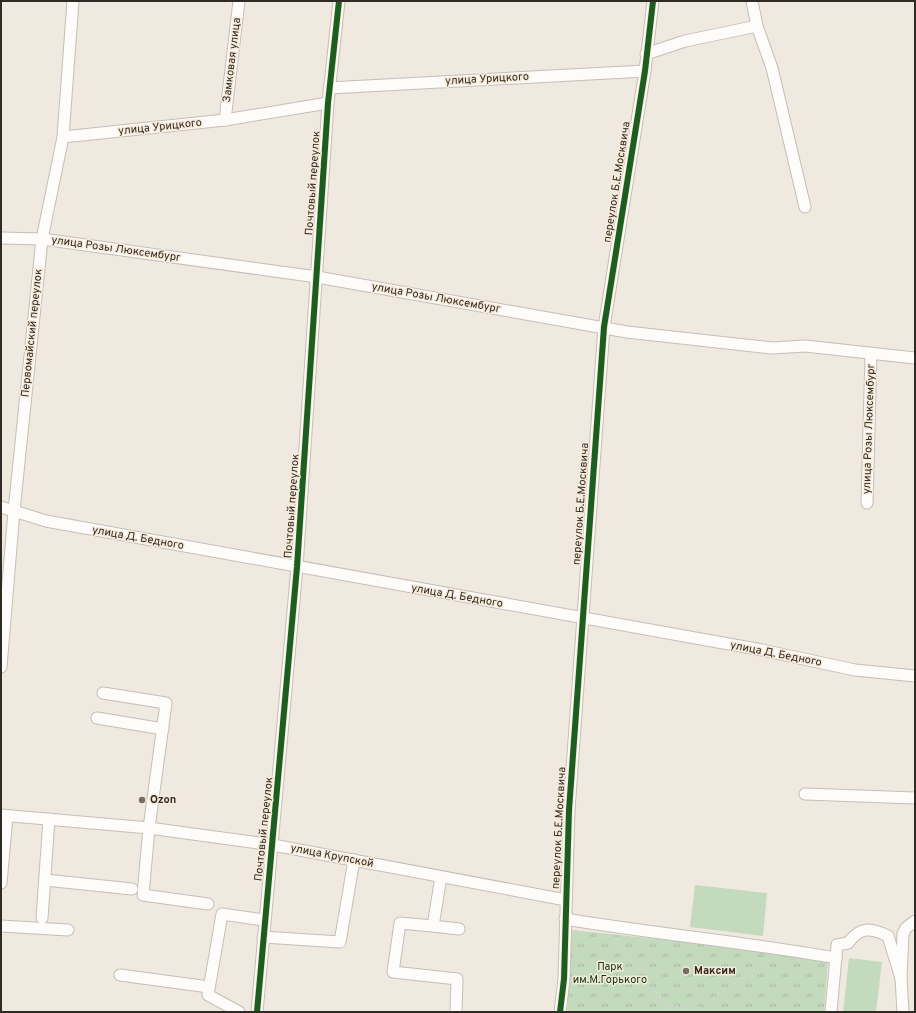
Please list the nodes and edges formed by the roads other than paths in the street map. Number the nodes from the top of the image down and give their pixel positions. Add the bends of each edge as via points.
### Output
1 (72, 1) edge
2 (239, 1) edge
3 (339, 1) edge
4 (653, 1) edge
5 (752, 1) edge
6 (757, 26) junction
7 (646, 54) junction
8 (645, 71) junction
9 (330, 88) junction
10 (328, 103) junction
11 (225, 120) junction
12 (63, 137) junction
13 (805, 207) dead end
14 (1, 238) edge
15 (42, 239) junction
16 (317, 277) junction
17 (604, 327) junction
18 (871, 354) junction
19 (915, 358) edge
20 (867, 504) dead end
21 (1, 507) edge
22 (14, 511) junction
23 (297, 567) junction
24 (582, 618) junction
25 (1, 667) edge
26 (915, 676) edge
27 (103, 693) dead end
28 (97, 718) dead end
29 (163, 729) junction
30 (805, 794) dead end
31 (915, 798) edge
32 (4, 815) edge
33 (49, 819) junction
34 (149, 828) junction
35 (273, 845) junction
36 (354, 860) junction
37 (441, 877) junction
38 (45, 880) junction
39 (1, 883) edge
40 (132, 889) dead end
41 (566, 900) junction
42 (208, 904) dead end
43 (42, 918) dead end
44 (565, 919) junction
45 (264, 920) junction
46 (915, 921) edge
47 (1, 926) edge
48 (433, 926) junction
49 (68, 930) dead end
50 (459, 930) dead end
51 (263, 937) junction
52 (836, 958) junction
53 (120, 975) dead end
54 (901, 978) junction
55 (209, 986) junction
56 (239, 1012) edge
57 (257, 1012) edge
58 (456, 1012) edge
59 (560, 1012) edge
60 (831, 1012) edge
61 (903, 1012) edge

1 - 12 street, Первомайский переулок
2 - 11 street, Замковая улица
3 - 9 street, Почтовый переулок
4 - 7 street, переулок Б.Е.Москвича
5 - 6 street
6 - 7 street via 685,41
6 - 13 street via 772,68
7 - 8 street, переулок Б.Е.Москвича
8 - 9 street, улица Урицкого
8 - 17 street, переулок Б.Е.Москвича
9 - 10 street, Почтовый переулок
10 - 11 street, улица Урицкого
10 - 16 street, Почтовый переулок
11 - 12 street, улица Урицкого
12 - 15 street, Первомайский переулок
14 - 15 street, улица Розы Люксембург
15 - 16 street, улица Розы Люксембург
15 - 22 street, Первомайский переулок
16 - 17 street, улица Розы Люксембург
16 - 23 street, Почтовый переулок
17 - 18 street, улица Розы Люксембург via 627,332 772,348 805,346
17 - 24 street, переулок Б.Е.Москвича
18 - 19 street, улица Розы Люксембург
18 - 20 street, улица Розы Люксембург
21 - 22 street, улица Д. Бедного
22 - 23 street, улица Д. Бедного via 46,521
22 - 25 street, Первомайский переулок
23 - 24 street, улица Д. Бедного
23 - 35 street, Почтовый переулок
24 - 26 street, улица Д. Бедного via 762,650 855,670
24 - 41 street, переулок Б.Е.Москвича via 569,810
27 - 29 street via 166,703
28 - 29 street
29 - 34 street
30 - 31 street
32 - 33 street, улица Крупской
32 - 39 street
33 - 34 street, улица Крупской
33 - 38 street
34 - 35 street, улица Крупской
34 - 42 street via 143,895
35 - 36 street, улица Крупской
35 - 45 street, Почтовый переулок
36 - 37 street, улица Крупской
36 - 51 street via 340,942
37 - 41 street, улица Крупской
37 - 48 street
38 - 40 street
38 - 43 street
41 - 44 street, переулок Б.Е.Москвича
44 - 52 street
44 - 59 street, переулок Б.Е.Москвича via 564,979
45 - 51 street, Почтовый переулок
45 - 55 street via 222,914
46 - 54 street via 902,934
47 - 49 street
48 - 50 street
48 - 58 street via 400,922 393,972 457,979
51 - 57 street, Почтовый переулок
52 - 54 street via 837,945 848,944 854,934 863,930 877,931 888,936
52 - 60 street
53 - 55 street
54 - 61 street
55 - 56 street via 208,995

